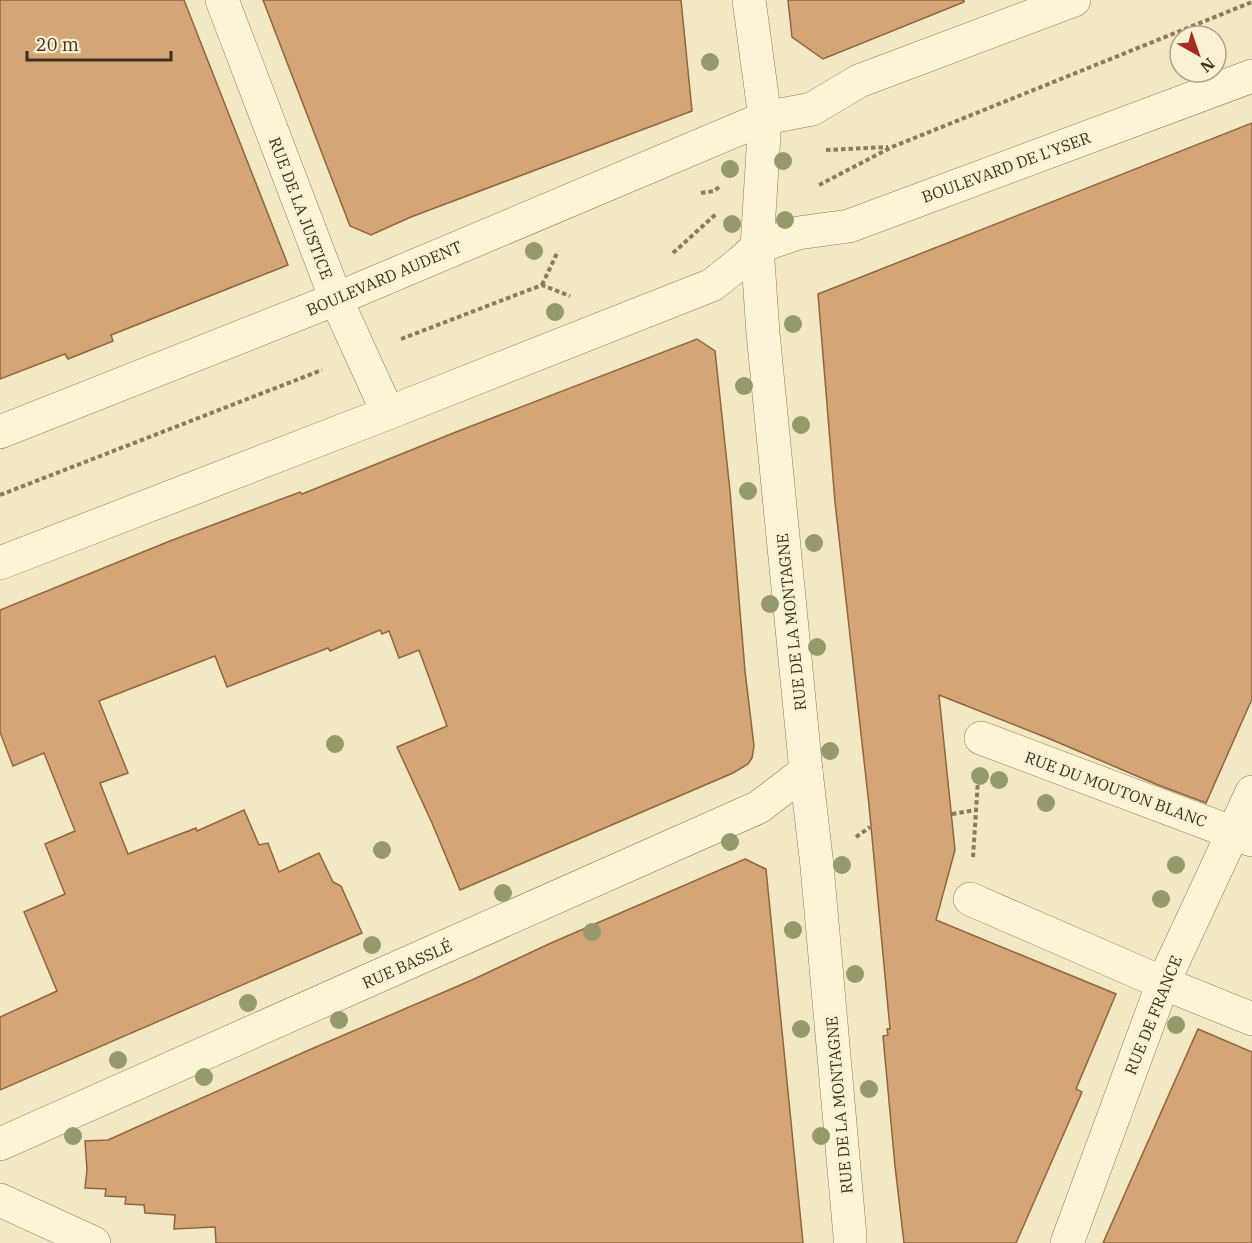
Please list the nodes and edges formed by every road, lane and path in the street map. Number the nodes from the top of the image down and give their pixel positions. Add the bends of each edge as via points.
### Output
1 (222, 0) edge
2 (749, 0) edge
3 (1074, 0) edge
4 (1252, 2) edge
5 (1252, 76) edge
6 (765, 118) junction
7 (760, 207) junction
8 (757, 247) junction
9 (670, 255) dead end
10 (576, 298) dead end
11 (336, 299) junction
12 (362, 355) junction
13 (388, 413) junction
14 (0, 432) edge
15 (0, 495) edge
16 (0, 563) edge
17 (981, 738) joint
18 (806, 771) junction
19 (1252, 792) edge
20 (976, 810) junction
21 (952, 814) dead end
22 (1243, 836) edge
23 (970, 899) joint
24 (1163, 983) junction
25 (1252, 1019) edge
26 (0, 1144) edge
27 (0, 1200) edge
28 (94, 1243) edge
29 (850, 1243) edge
30 (1066, 1243) edge

1 - 11 street, RUE DE LA JUSTICE
2 - 6 street, RUE DE LA MONTAGNE
3 - 6 street via 859,81 812,109
4 - 7 path via 892,147 785,203
5 - 8 street, BOULEVARD DE L'YSER via 849,226 798,233
6 - 7 street, RUE DE LA MONTAGNE
6 - 11 street, BOULEVARD AUDENT
7 - 8 street, RUE DE LA MONTAGNE
7 - 9 path via 720,210
8 - 13 street via 712,285
8 - 18 street, RUE DE LA MONTAGNE
10 - 12 path via 542,285
11 - 12 street, RUE DE LA JUSTICE
11 - 14 street, BOULEVARD AUDENT
12 - 13 street, RUE DE LA JUSTICE
12 - 15 path
13 - 16 street
17 - 20 path
17 - 22 street, RUE DU MOUTON BLANC
18 - 26 street, RUE BASSLÉ via 759,807
18 - 29 street, RUE DE LA MONTAGNE
19 - 22 street, RUE DE FRANCE
20 - 21 path
20 - 23 path
22 - 24 street, RUE DE FRANCE
23 - 24 street
24 - 25 street
24 - 30 street, RUE DE FRANCE
27 - 28 street

